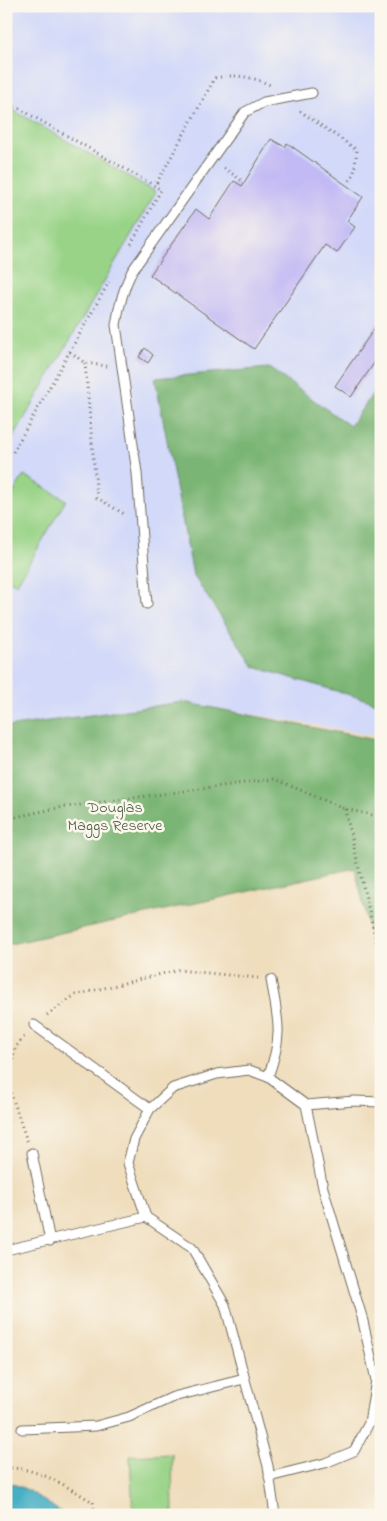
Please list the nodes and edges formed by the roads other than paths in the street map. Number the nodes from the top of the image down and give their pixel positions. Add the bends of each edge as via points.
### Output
1 (312, 93) dead end
2 (147, 604) dead end
3 (272, 980) road end
4 (34, 1025) road end
5 (268, 1077) junction
6 (381, 1102) edge
7 (306, 1105) junction
8 (150, 1109) junction
9 (32, 1153) road end
10 (146, 1217) junction
11 (50, 1241) junction
12 (6, 1250) edge
13 (244, 1379) junction
14 (22, 1430) dead end
15 (269, 1477) junction
16 (275, 1515) edge

1 - 2 lane via 264,102 245,112 132,271 125,287 117,318 137,473
3 - 5 lane via 279,1026 277,1050
4 - 8 lane
5 - 7 lane
5 - 8 lane via 249,1070 217,1074 173,1088
6 - 7 lane
7 - 15 lane via 322,1188 362,1317 376,1380 369,1423 354,1451
8 - 10 lane via 134,1138 128,1163
9 - 11 lane
10 - 11 lane
10 - 13 lane via 192,1248 224,1305
11 - 12 lane
13 - 14 lane via 173,1397 129,1417 96,1426
13 - 15 lane
15 - 16 lane

